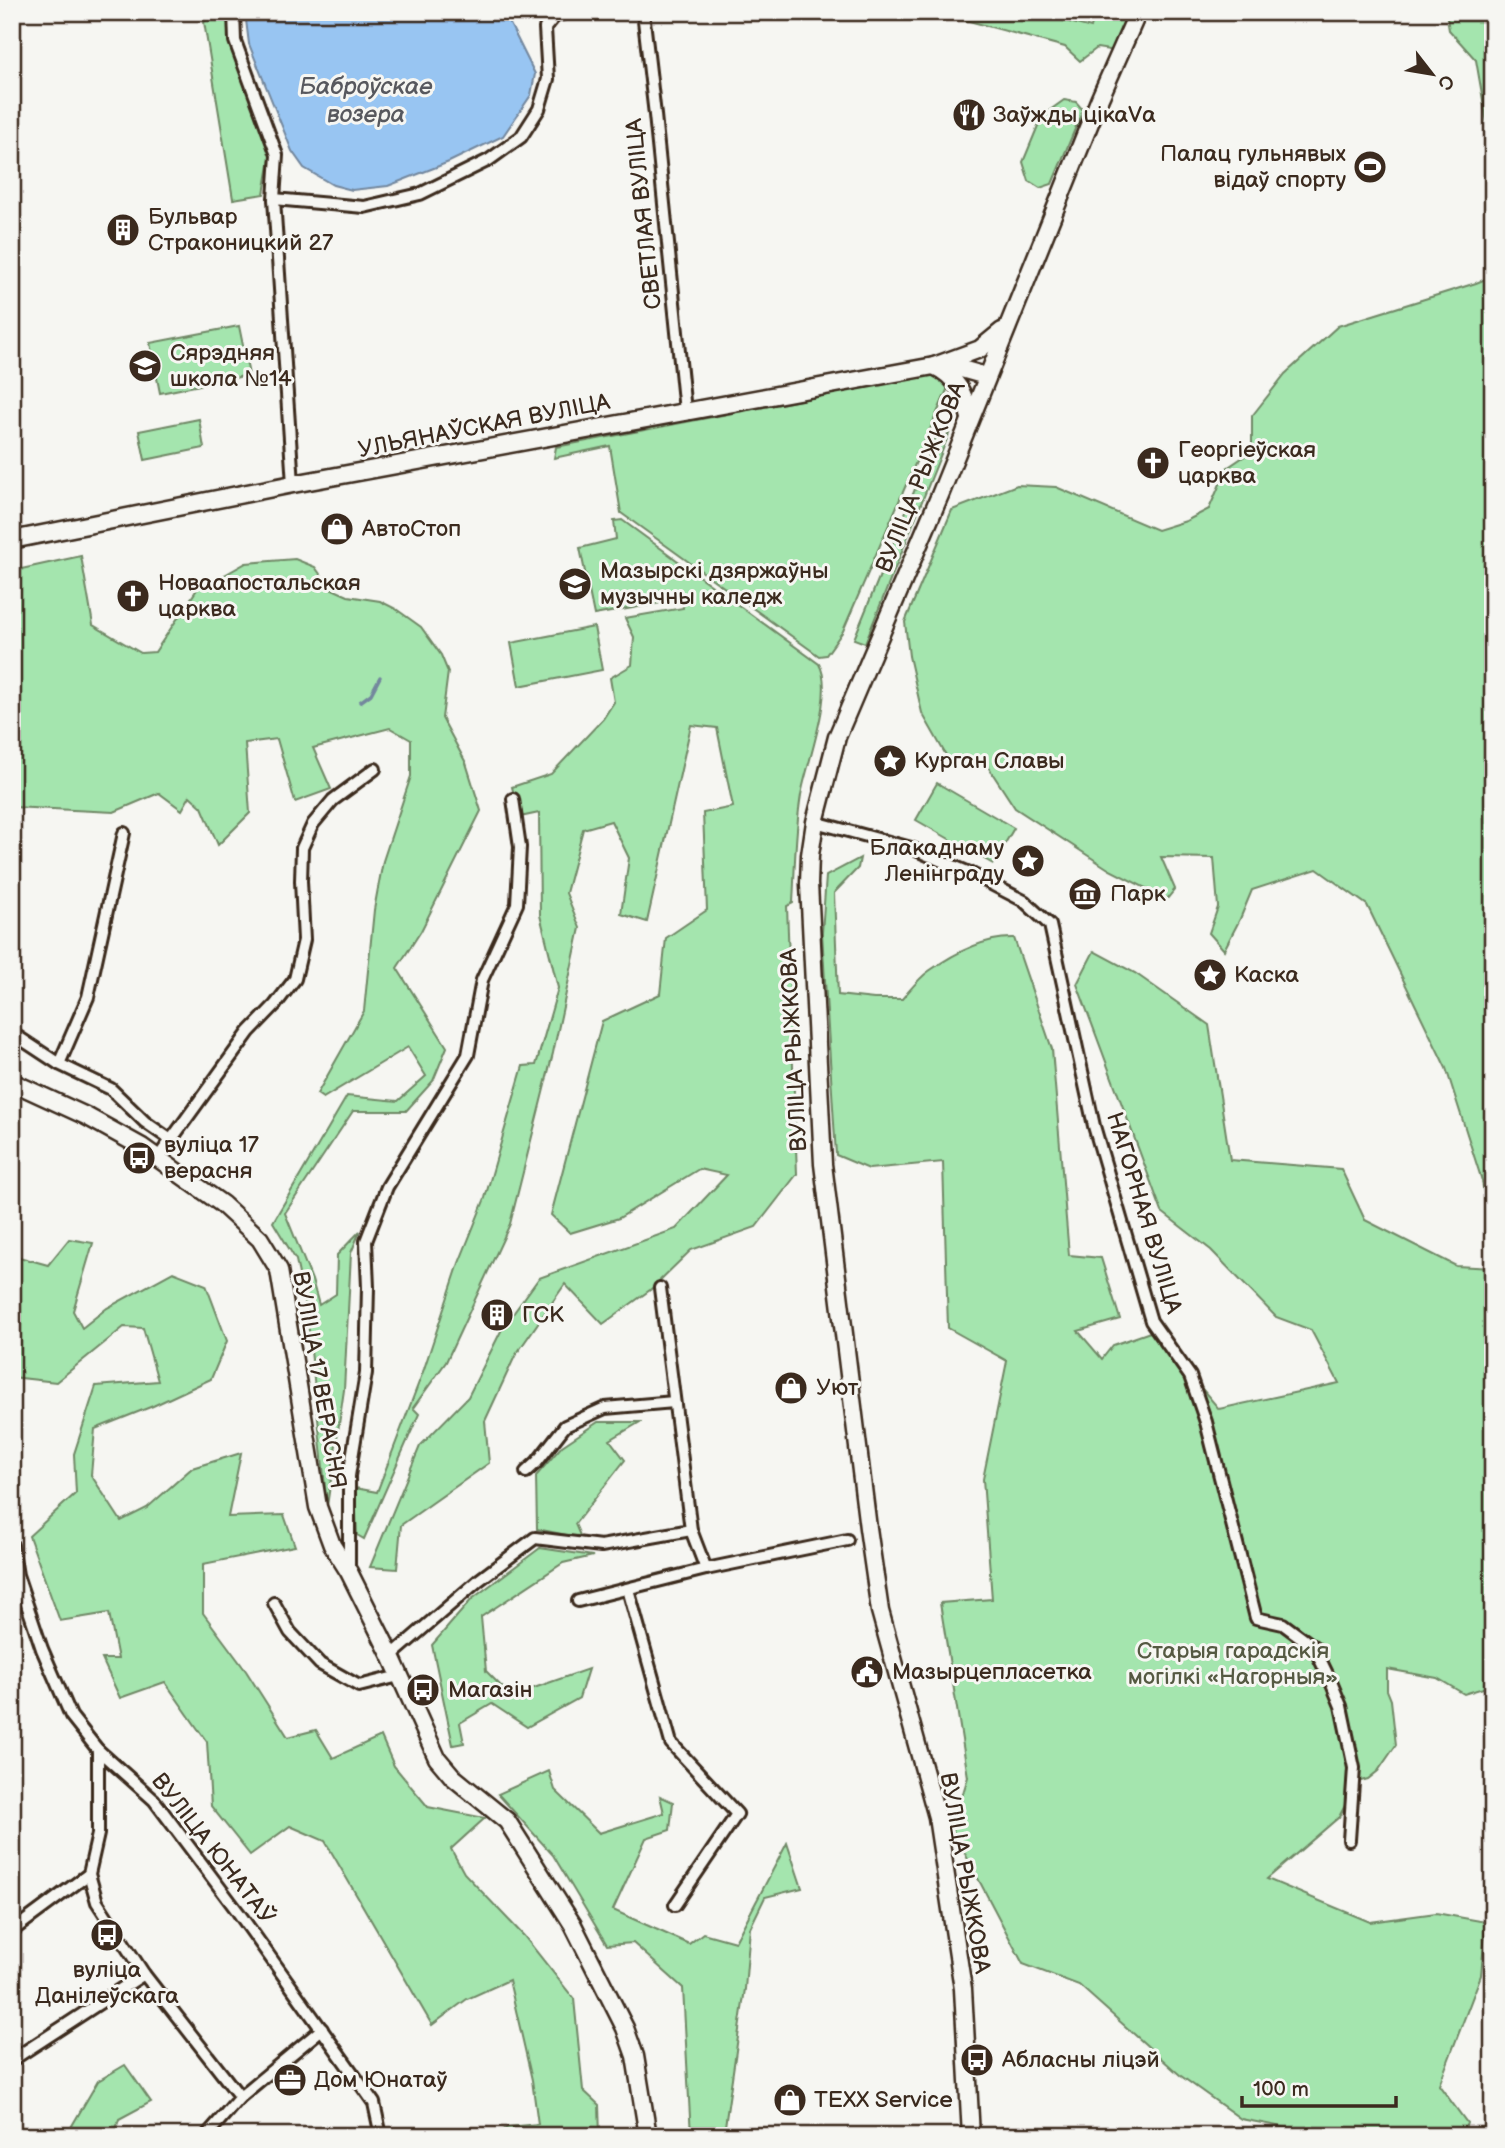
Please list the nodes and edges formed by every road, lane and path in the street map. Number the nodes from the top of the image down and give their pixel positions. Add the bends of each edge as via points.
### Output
1 (234, 12) edge
2 (568, 12) edge
3 (642, 12) edge
4 (1138, 12) edge
5 (274, 199) junction
6 (1007, 325) junction
7 (964, 354) junction
8 (933, 366) junction
9 (986, 376) junction
10 (685, 411) junction
11 (970, 419) junction
12 (293, 484) junction
13 (12, 540) edge
14 (375, 769) dead end
15 (513, 799) dead end
16 (815, 822) junction
17 (124, 833) dead end
18 (12, 1033) edge
19 (59, 1064) junction
20 (12, 1082) edge
21 (171, 1140) junction
22 (157, 1159) junction
23 (660, 1288) dead end
24 (674, 1402) junction
25 (526, 1472) dead end
26 (691, 1530) junction
27 (847, 1540) dead end
28 (12, 1545) edge
29 (706, 1569) junction
30 (349, 1572) junction
31 (628, 1589) junction
32 (578, 1601) dead end
33 (274, 1602) dead end
34 (391, 1656) junction
35 (399, 1676) junction
36 (98, 1750) junction
37 (1349, 1840) dead end
38 (89, 1874) junction
39 (675, 1905) dead end
40 (12, 1931) edge
41 (144, 1974) junction
42 (322, 2029) junction
43 (12, 2060) edge
44 (240, 2097) junction
45 (206, 2136) edge
46 (381, 2136) edge
47 (648, 2136) edge
48 (971, 2136) edge

1 - 5 street via 235,41 277,155
2 - 5 street via 555,16 545,28 548,79 539,109 521,136 489,160 420,194 364,207
3 - 10 street, СВЕТЛАЯ ВУЛІЦА
4 - 6 main road, ВУЛІЦА РЫЖКОВА
5 - 12 street
6 - 7 main road, УЛЬЯНАЎСКАЯ ВУЛІЦА via 989,344
6 - 9 main road, ВУЛІЦА РЫЖКОВА
7 - 8 main road, УЛЬЯНАЎСКАЯ ВУЛІЦА
7 - 9 main road via 984,366
8 - 9 main road
8 - 10 main road, УЛЬЯНАЎСКАЯ ВУЛІЦА
8 - 11 main road via 958,384
9 - 11 main road, ВУЛІЦА РЫЖКОВА
10 - 12 main road, УЛЬЯНАЎСКАЯ ВУЛІЦА
11 - 16 main road, ВУЛІЦА РЫЖКОВА via 837,737
12 - 13 main road, УЛЬЯНАЎСКАЯ ВУЛІЦА
14 - 21 street via 333,800 313,824 302,848 304,940 295,979 249,1032
15 - 30 street, ВУЛІЦА 17 ВЕРАСНЯ via 520,847 517,904 482,980 468,1055 387,1187 366,1241 366,1373 349,1476
16 - 37 street, НАГОРНАЯ ВУЛІЦА via 911,848 970,873 1024,901 1050,925 1094,1126 1151,1321 1190,1376 1256,1618 1283,1625 1314,1647 1341,1706 1354,1768
16 - 48 main road, ВУЛІЦА РЫЖКОВА via 809,884 823,1164 880,1611 937,1817 950,1892 962,1989
17 - 19 street via 88,997
18 - 19 street
19 - 21 street via 111,1089
20 - 22 main road, ВУЛІЦА 17 ВЕРАСНЯ via 86,1116
21 - 22 street
22 - 30 main road, ВУЛІЦА 17 ВЕРАСНЯ via 222,1204 260,1239 279,1270 318,1507 332,1545
23 - 24 street
24 - 25 street via 605,1408 565,1426
24 - 26 street
26 - 29 street
26 - 34 street via 601,1546 535,1538
27 - 29 street
28 - 36 street, ВУЛІЦА ЮНАТАЎ via 17,1575 42,1649 71,1716
29 - 31 street
30 - 34 main road, ВУЛІЦА 17 ВЕРАСНЯ
31 - 32 street
31 - 39 street via 671,1742 737,1814
33 - 35 street via 290,1632 320,1664 359,1686
34 - 35 main road, ВУЛІЦА 17 ВЕРАСНЯ
35 - 47 main road, ВУЛІЦА 17 ВЕРАСНЯ via 437,1758 507,1821 573,1925 635,2056
36 - 38 street via 98,1834
36 - 42 street, ВУЛІЦА ЮНАТАЎ via 154,1800
38 - 40 street
38 - 41 street via 97,1902
41 - 43 street
41 - 44 street
42 - 44 street
42 - 46 street, ВУЛІЦА ЮНАТАЎ via 374,2103
44 - 45 street

